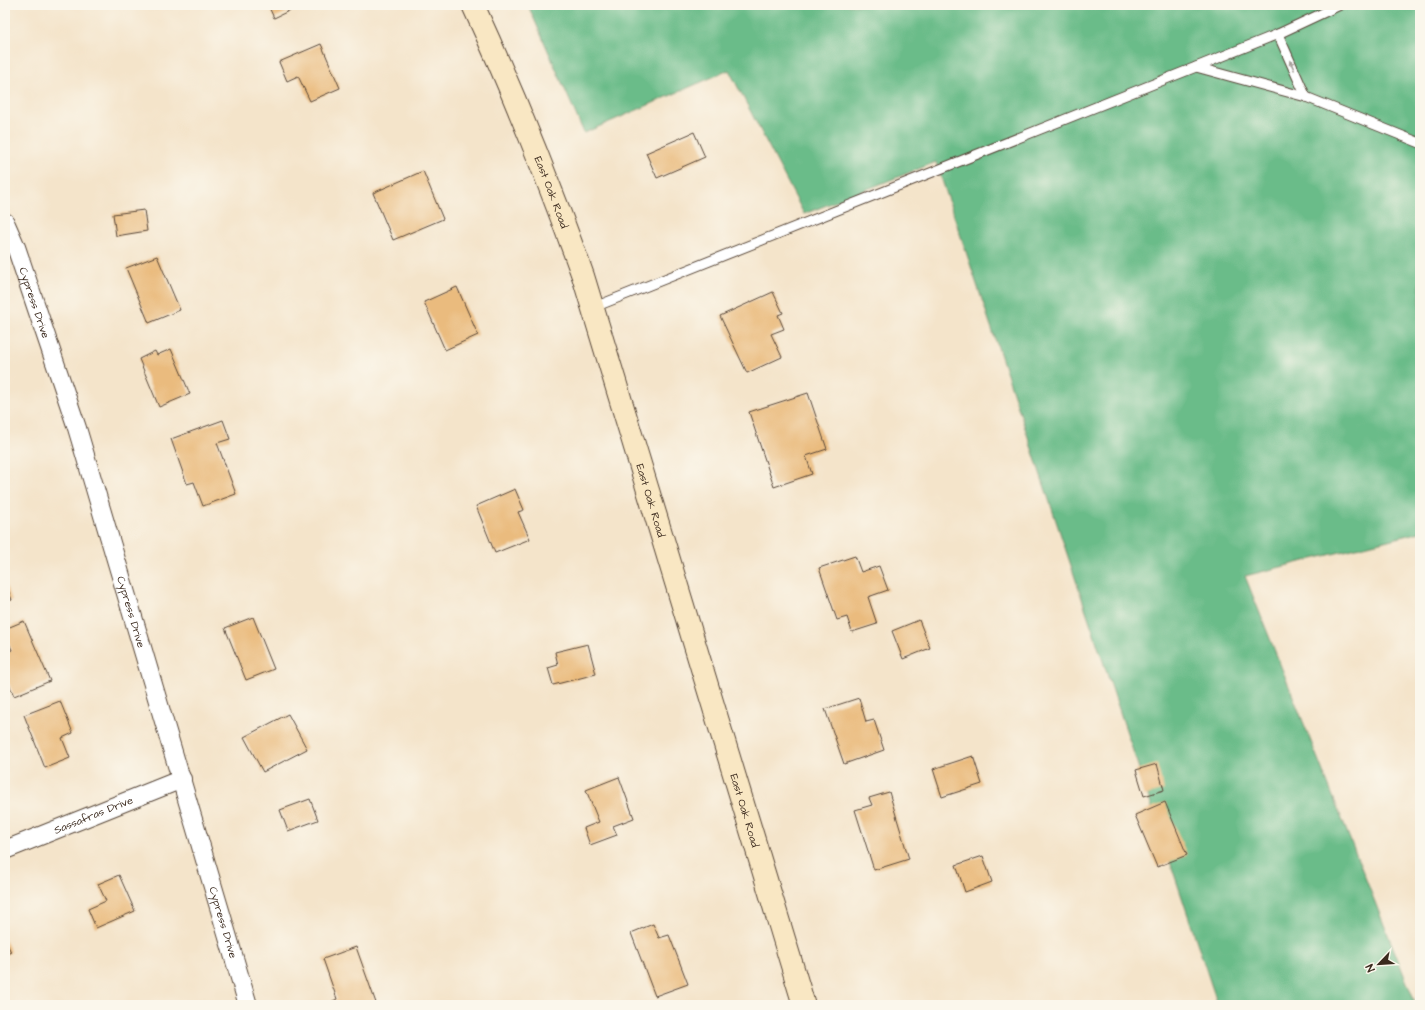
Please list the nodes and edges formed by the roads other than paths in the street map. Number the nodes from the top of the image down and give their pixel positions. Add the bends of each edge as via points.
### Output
1 (473, 5) edge
2 (1340, 5) edge
3 (1278, 34) junction
4 (1196, 67) junction
5 (1306, 97) junction
6 (1420, 144) edge
7 (5, 222) edge
8 (592, 308) junction
9 (182, 779) junction
10 (5, 850) edge
11 (248, 1005) edge
12 (804, 1005) edge

1 - 8 street, East Oak Road via 510,86 548,180
2 - 3 lane
3 - 4 lane
5 -> 3 lane
4 - 5 lane
4 - 8 lane
5 - 6 lane
7 - 9 street, Cypress Drive via 77,428
8 - 12 street, East Oak Road
9 - 10 street, Sassafras Drive
9 - 11 street, Cypress Drive

